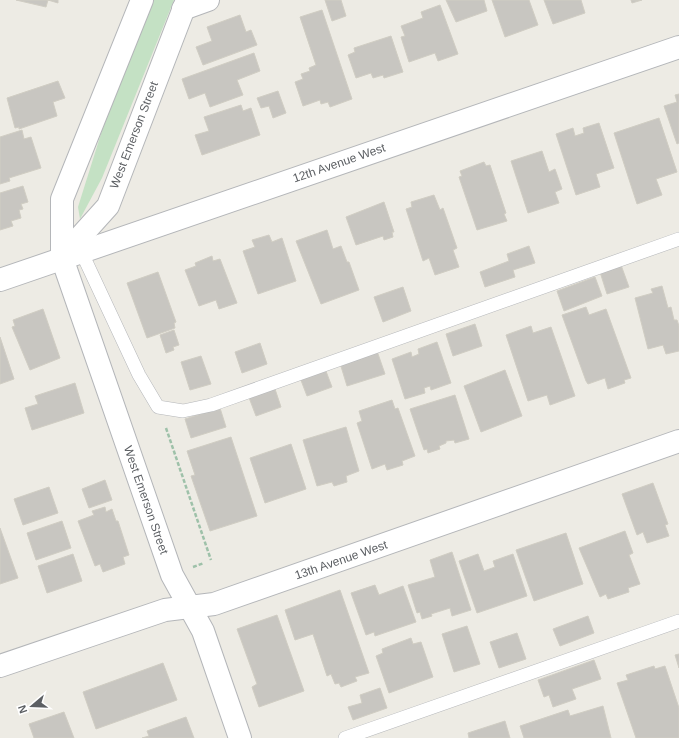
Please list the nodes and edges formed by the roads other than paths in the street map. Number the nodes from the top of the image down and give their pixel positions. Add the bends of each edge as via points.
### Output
1 (142, 0) edge
2 (208, 0) edge
3 (185, 4) edge
4 (679, 47) edge
5 (679, 239) edge
6 (72, 255) junction
7 (0, 280) edge
8 (679, 441) edge
9 (189, 608) junction
10 (679, 621) edge
11 (0, 666) edge
12 (240, 738) edge
13 (346, 738) edge

1 - 6 street, West Emerson Street via 62,199
2 - 3 street
3 - 6 street, West Emerson Street via 108,206
4 - 6 street, 12th Avenue West
5 - 6 lane, West Emerson Street via 211,405 183,411 158,406
6 - 7 street, 12th Avenue West
6 - 9 street, West Emerson Street via 172,575
8 - 9 street, 13th Avenue West via 214,604
9 - 11 street, 13th Avenue West via 165,610
9 - 12 street, West Emerson Street via 203,631
10 - 13 lane

